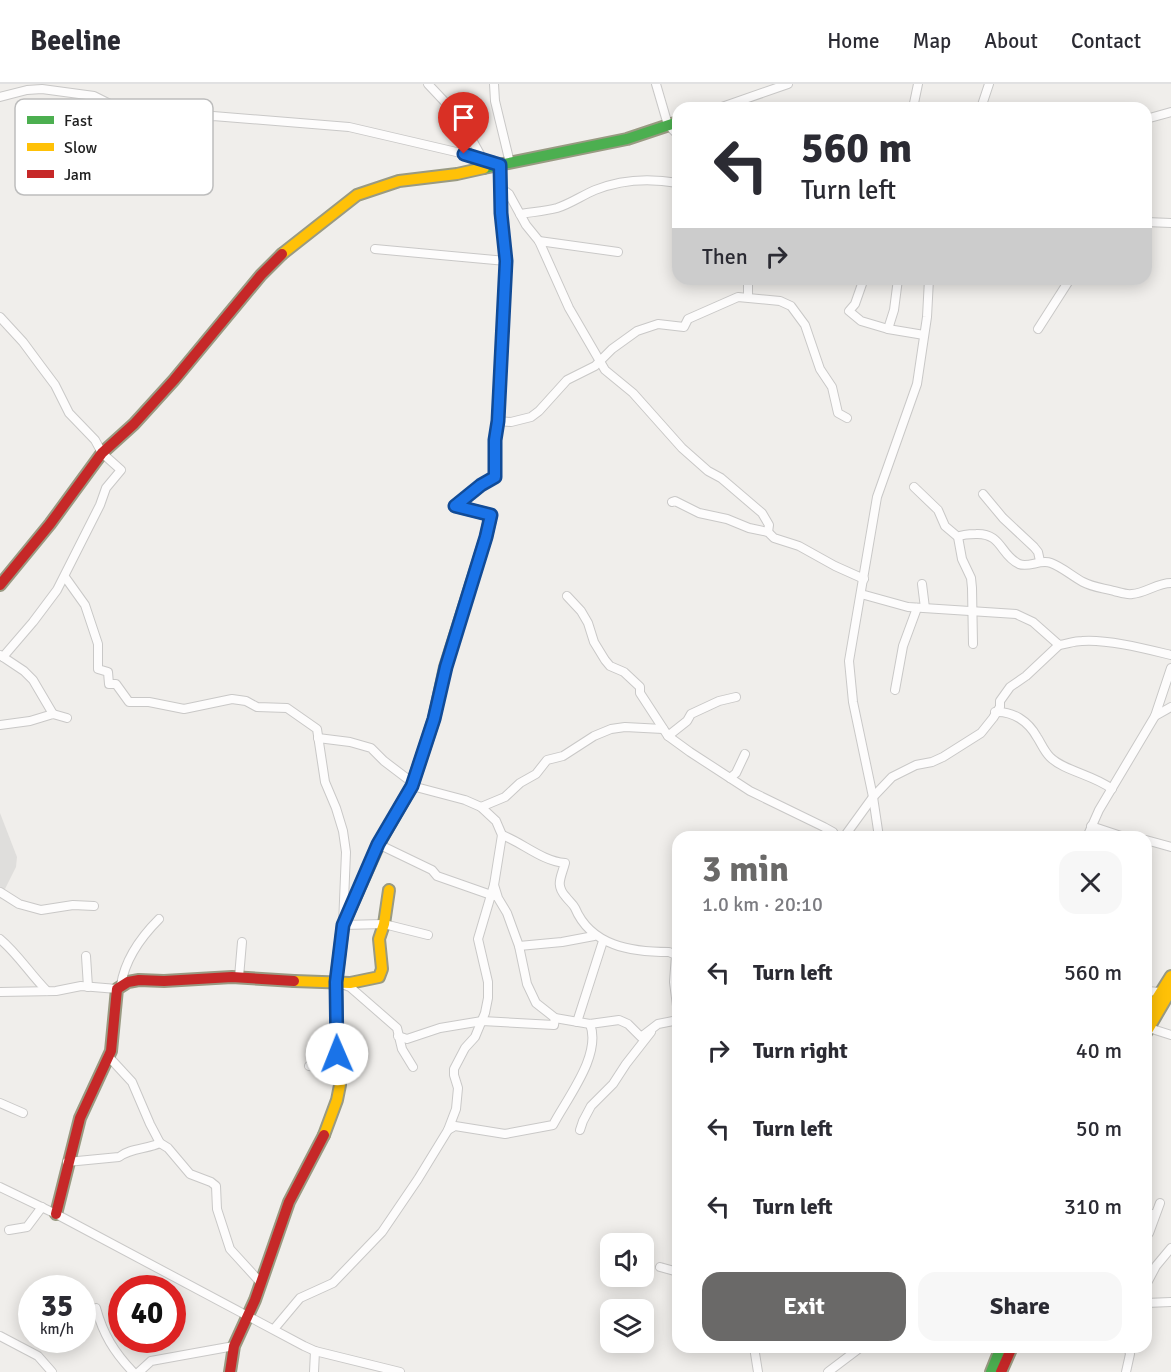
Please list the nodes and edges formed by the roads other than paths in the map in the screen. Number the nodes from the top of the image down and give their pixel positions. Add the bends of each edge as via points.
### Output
1 (428, 84) edge
2 (494, 84) edge
3 (656, 84) edge
4 (788, 84) edge
5 (918, 84) edge
6 (988, 84) edge
7 (0, 97) edge
8 (100, 99) edge
9 (736, 102) edge
10 (915, 102) edge
11 (983, 102) edge
12 (1171, 112) edge
13 (213, 116) edge
14 (1152, 117) edge
15 (672, 122) edge
16 (672, 124) edge
17 (482, 158) junction
18 (505, 164) junction
19 (672, 182) edge
20 (501, 188) junction
21 (520, 214) junction
22 (1152, 222) edge
23 (1171, 223) edge
24 (539, 241) junction
25 (375, 249) dead end
26 (618, 252) dead end
27 (506, 261) junction
28 (748, 285) edge
29 (862, 285) edge
30 (897, 285) edge
31 (928, 285) edge
32 (1066, 285) edge
33 (748, 297) junction
34 (0, 317) edge
35 (888, 329) junction
36 (1038, 329) dead end
37 (924, 335) junction
38 (602, 361) junction
39 (847, 418) dead end
40 (498, 421) junction
41 (102, 453) junction
42 (914, 487) dead end
43 (983, 494) dead end
44 (672, 501) dead end
45 (455, 506) joint
46 (768, 532) junction
47 (958, 537) junction
48 (1040, 561) junction
49 (65, 577) junction
50 (864, 579) junction
51 (1171, 583) edge
52 (922, 584) dead end
53 (0, 585) edge
54 (861, 594) junction
55 (567, 596) dead end
56 (921, 608) junction
57 (973, 610) junction
58 (973, 644) dead end
59 (1059, 645) junction
60 (1171, 655) edge
61 (1, 656) edge
62 (1171, 668) edge
63 (895, 690) dead end
64 (736, 697) dead end
65 (1171, 707) edge
66 (995, 712) junction
67 (53, 714) junction
68 (1155, 716) junction
69 (68, 718) dead end
70 (0, 725) edge
71 (665, 733) junction
72 (318, 738) junction
73 (745, 754) dead end
74 (730, 778) junction
75 (412, 786) junction
76 (1113, 789) junction
77 (873, 797) junction
78 (481, 807) junction
79 (1091, 825) junction
80 (831, 831) edge
81 (848, 831) edge
82 (878, 831) edge
83 (1088, 831) edge
84 (1108, 831) edge
85 (501, 835) junction
86 (1152, 842) edge
87 (378, 844) junction
88 (1171, 847) edge
89 (344, 883) junction
90 (361, 884) junction
91 (389, 890) dead end
92 (0, 892) edge
93 (494, 896) junction
94 (94, 906) dead end
95 (159, 919) dead end
96 (384, 924) junction
97 (343, 925) junction
98 (428, 935) dead end
99 (594, 936) junction
100 (0, 939) edge
101 (603, 941) junction
102 (242, 942) dead end
103 (519, 946) junction
104 (672, 953) edge
105 (86, 956) dead end
106 (1171, 976) edge
107 (239, 977) junction
108 (336, 982) junction
109 (88, 987) junction
110 (119, 987) junction
111 (47, 991) junction
112 (1166, 991) edge
113 (0, 992) edge
114 (1152, 1008) edge
115 (555, 1018) junction
116 (1152, 1020) edge
117 (482, 1021) junction
118 (672, 1021) edge
119 (577, 1022) junction
120 (590, 1024) junction
121 (653, 1029) junction
122 (1152, 1031) edge
123 (1171, 1035) edge
124 (398, 1036) junction
125 (108, 1056) junction
126 (309, 1066) dead end
127 (412, 1067) dead end
128 (340, 1070) junction
129 (0, 1102) edge
130 (23, 1113) dead end
131 (448, 1130) junction
132 (580, 1130) dead end
133 (160, 1143) junction
134 (67, 1162) junction
135 (0, 1187) edge
136 (1160, 1203) dead end
137 (42, 1207) junction
138 (56, 1214) junction
139 (1152, 1214) edge
140 (1155, 1215) junction
141 (1152, 1224) edge
142 (9, 1230) dead end
143 (1171, 1248) edge
144 (660, 1268) dead end
145 (672, 1271) edge
146 (1152, 1274) edge
147 (261, 1283) junction
148 (1171, 1302) edge
149 (1152, 1303) edge
150 (96, 1308) dead end
151 (248, 1316) junction
152 (274, 1329) junction
153 (0, 1336) edge
154 (234, 1346) junction
155 (315, 1351) junction
156 (755, 1353) edge
157 (853, 1353) edge
158 (999, 1353) edge
159 (1009, 1353) edge
160 (1130, 1353) edge
161 (52, 1372) edge
162 (133, 1372) edge
163 (139, 1372) edge
164 (230, 1372) edge
165 (314, 1372) edge
166 (400, 1372) edge
167 (758, 1372) edge
168 (828, 1372) edge
169 (991, 1372) edge
170 (1001, 1372) edge
171 (1126, 1372) edge

1 - 17 street via 460,118
2 - 18 street
3 - 15 street
4 - 9 street
5 - 10 street
6 - 11 street
7 - 8 street via 42,89
12 - 14 street
13 - 17 street via 349,127
16 - 18 street via 627,139
17 - 18 street
18 - 20 street
18 - 41 street via 399,181 357,195 261,275 174,380
19 - 21 street via 641,179 612,184 558,208
20 - 21 street
20 - 27 street
21 - 24 street
22 - 23 street
24 - 26 street
24 - 38 street via 569,308
25 - 27 street
27 - 40 street
28 - 33 street
29 - 35 street via 849,311 861,321
30 - 35 street
31 - 37 street
32 - 36 street
33 - 38 street via 738,297 699,313 688,319 684,327 658,324 637,331
33 - 39 street via 790,306 805,325 820,369 832,387 838,413
34 - 41 street via 34,357 69,413
35 - 37 street
37 - 50 street via 917,384 877,497
38 - 40 street via 567,380 531,417
38 - 46 street via 605,370 633,393 682,448 762,513 769,525
40 - 45 street via 495,477
41 - 49 street via 121,470 106,488
41 - 53 street
42 - 47 street
43 - 48 street via 1034,547
44 - 46 street via 699,513
45 - 75 street via 491,515
46 - 50 street
47 - 48 street via 987,534 1020,564
47 - 57 street via 971,578
48 - 51 street via 1092,586 1130,595
49 - 61 street via 33,622
49 - 72 street via 85,605 98,644 98,669 108,672 109,684 116,684 129,702 184,709 232,699 257,707 280,706 317,729
50 - 54 street
52 - 56 street
54 - 56 street
54 - 77 street via 849,681
55 - 71 street via 581,611 605,660 640,687
56 - 57 street
56 - 63 street via 903,646
57 - 58 street
57 - 59 street via 1022,616
59 - 60 street via 1091,640
59 - 66 street via 1010,687
61 - 67 street via 33,680
62 - 68 street
64 - 71 street via 692,714
65 - 68 street
66 - 76 street via 1018,717 1032,728 1049,756
66 - 77 street via 981,733 943,757 903,770
67 - 69 street
67 - 70 street
68 - 76 street
71 - 74 street
71 - 78 street via 625,727 610,729 563,756 548,760 536,774 505,796
72 - 75 street via 370,748
72 - 89 street via 325,782 343,831
73 - 74 street
74 - 80 street
75 - 78 street
75 - 87 street
76 - 79 street
77 - 81 street
77 - 82 street
78 - 85 street via 496,821
79 - 83 street
79 - 84 street
85 - 93 street
85 - 99 street via 544,858 565,863 560,891
86 - 88 street
87 - 90 street
87 - 93 street via 437,876
89 - 90 street
89 - 97 street
90 - 97 street
91 - 96 street
92 - 94 street via 19,904 41,910
93 - 103 street via 507,913
93 - 117 street via 477,939 488,982
95 - 110 street via 142,938
96 - 97 street
96 - 98 street
96 - 108 street via 379,976 368,981
97 - 108 street
99 - 101 street
99 - 103 street
100 - 111 street
101 - 104 street
101 - 119 street
102 - 107 street
103 - 115 street via 531,994
105 - 109 street
106 - 112 street
107 - 108 street
107 - 110 street via 130,980
108 - 124 street via 350,987 392,1023
108 - 128 street
109 - 110 street
109 - 111 street
110 - 125 street
111 - 113 street
112 - 114 street
112 - 116 street
115 - 117 street via 554,1025
115 - 119 street
117 - 124 street via 407,1039
117 - 131 street via 454,1068 458,1088 456,1109
118 - 121 street via 657,1024
119 - 120 street
120 - 121 street via 619,1020 641,1037
120 - 131 street via 592,1050 553,1125 505,1134 455,1126
121 - 132 street via 613,1084 591,1106
122 - 123 street
124 - 127 street
125 - 133 street via 132,1082
125 - 134 street via 80,1118
126 - 128 street
128 - 147 street via 328,1126 289,1202
129 - 130 street
131 - 152 street via 382,1232 333,1283 300,1298
133 - 134 street via 119,1157
133 - 147 street via 190,1174 216,1186 217,1209 230,1249
134 - 138 street
135 - 137 street
136 - 140 street
137 - 138 street
137 - 142 street via 27,1227
138 - 151 street
139 - 140 street
140 - 141 street
143 - 146 street
144 - 145 street
147 - 151 street
148 - 149 street
150 - 162 street via 110,1346
151 - 152 street
151 - 154 street
152 - 155 street
153 - 161 street via 38,1356
154 - 163 street via 151,1361
154 - 164 street
155 - 165 street
155 - 166 street
156 - 167 street
157 - 168 street
158 - 169 street
159 - 170 street
160 - 171 street

